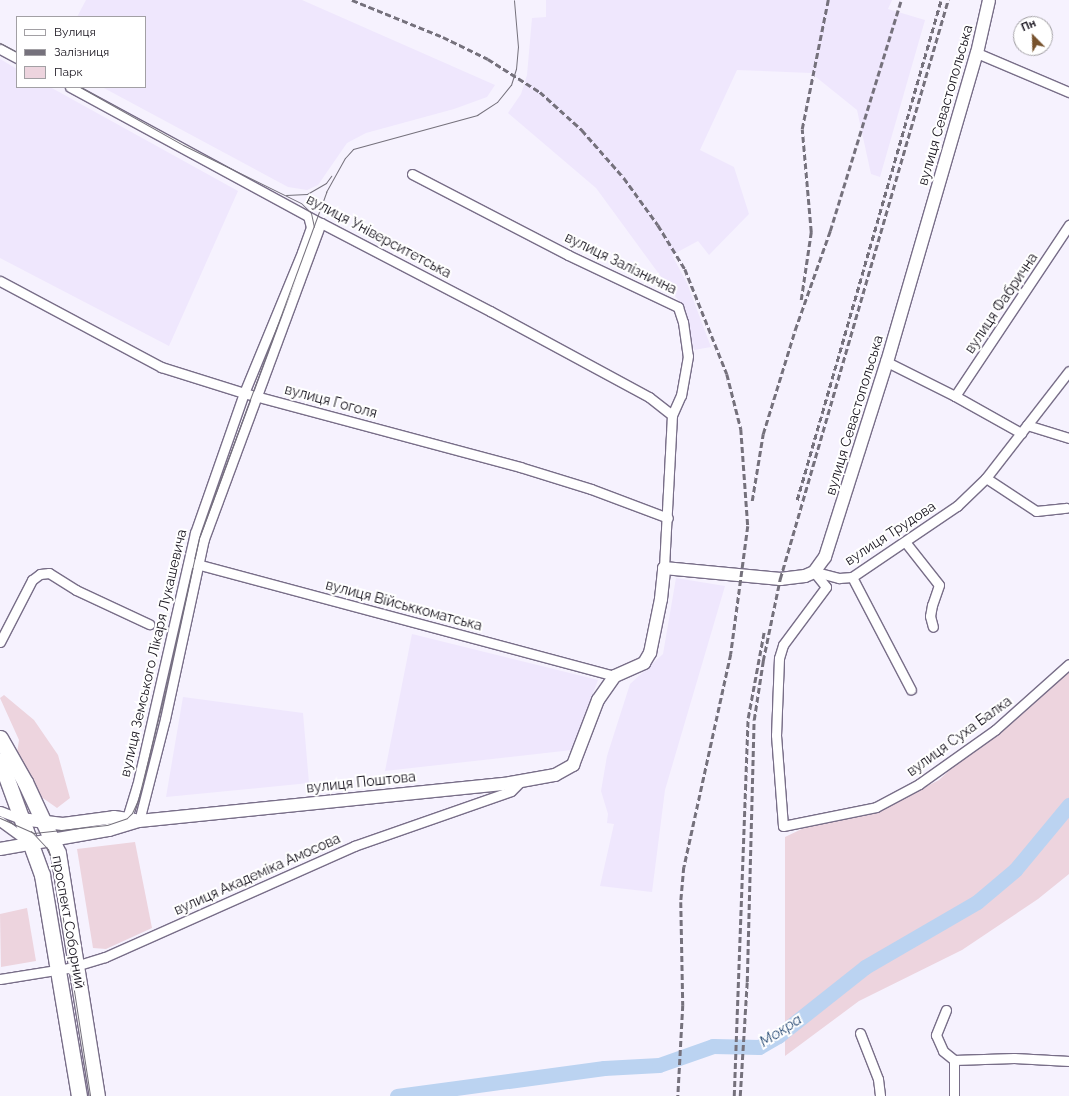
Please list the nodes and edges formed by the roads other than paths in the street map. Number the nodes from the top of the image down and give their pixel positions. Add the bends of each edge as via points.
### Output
1 (989, 0) edge
2 (0, 49) edge
3 (976, 53) junction
4 (16, 57) edge
5 (72, 88) edge
6 (1069, 92) edge
7 (412, 174) dead end
8 (308, 216) junction
9 (321, 223) junction
10 (1069, 225) edge
11 (0, 281) edge
12 (887, 362) junction
13 (1069, 371) edge
14 (244, 393) junction
15 (256, 396) junction
16 (955, 396) junction
17 (672, 414) junction
18 (1027, 425) junction
19 (1021, 434) junction
20 (1069, 438) edge
21 (986, 478) junction
22 (1066, 508) dead end
23 (668, 518) junction
24 (906, 542) junction
25 (187, 562) junction
26 (198, 565) junction
27 (664, 568) junction
28 (814, 572) junction
29 (852, 577) junction
30 (149, 624) dead end
31 (933, 627) dead end
32 (0, 642) edge
33 (1069, 664) edge
34 (615, 676) junction
35 (911, 690) dead end
36 (0, 738) edge
37 (0, 760) edge
38 (521, 781) junction
39 (0, 811) edge
40 (21, 819) junction
41 (125, 820) junction
42 (0, 821) edge
43 (42, 823) junction
44 (52, 840) junction
45 (32, 844) junction
46 (0, 848) edge
47 (76, 966) junction
48 (57, 970) junction
49 (0, 979) edge
50 (946, 1010) dead end
51 (860, 1033) dead end
52 (954, 1060) junction
53 (1069, 1061) edge
54 (79, 1096) edge
55 (97, 1096) edge
56 (880, 1096) edge
57 (954, 1096) edge

1 - 3 street, вулиця Севастопольська
2 - 4 street
3 - 6 street
3 - 12 street, вулиця Севастопольська
5 - 8 street, вулиця Університетська
7 - 17 street, вулиця Залізнична via 568,255 678,307 684,322 688,356 681,396
8 - 9 street, вулиця Університетська
8 - 14 street, вулиця Земського Лікаря Лукашевича via 311,227 302,252
9 - 15 street, вулиця Земського Лікаря Лукашевича
9 - 17 street, вулиця Університетська via 490,310 649,397
10 - 16 street, вулиця Фабрична
11 - 14 street, вулиця Гоголя via 161,367
12 - 16 street
12 - 28 street, вулиця Севастопольська via 825,557
13 - 18 street, вулиця Трудова
14 - 15 street, вулиця Гоголя
14 - 25 street, вулиця Земського Лікаря Лукашевича
15 - 23 street, вулиця Гоголя via 591,489
15 - 26 street, вулиця Земського Лікаря Лукашевича via 204,539
16 - 19 street
17 - 23 street, вулиця Залізнична
18 - 19 street, вулиця Трудова
18 - 20 street
19 - 21 street, вулиця Трудова
21 - 22 street via 1036,511
21 - 24 street, вулиця Трудова via 957,506
23 - 27 street, вулиця Залізнична
24 - 29 street, вулиця Трудова
24 - 31 street via 939,585 930,616
25 - 26 street, вулиця Військкоматська
25 - 41 street, вулиця Земського Лікаря Лукашевича via 146,751
26 - 34 street, вулиця Військкоматська
26 - 41 street, вулиця Земського Лікаря Лукашевича via 165,719
27 - 28 street, вулиця Трудова via 780,579 805,576
27 - 34 street, вулиця Залізнична via 660,606 650,654 644,663
28 - 29 street, вулиця Трудова via 839,578
28 - 33 street, вулиця Суха Балка via 826,587 783,645 779,658 776,735 783,826 876,807 919,784 995,730
29 - 35 street
30 - 32 street via 76,590 49,572 40,574 32,580
34 - 38 street, вулиця Поштова via 598,700 573,765 555,775
36 - 43 main road, проспект Соборний via 25,782
37 - 40 main road, проспект Соборний
38 - 41 street, вулиця Поштова
38 - 47 street, вулиця Академіка Амосова via 511,791 354,846 133,945
39 - 40 street
40 - 43 street
40 - 45 main road, проспект Соборний
41 - 43 street
41 - 44 street, вулиця Поштова
42 - 45 street via 12,827
43 - 44 main road, проспект Соборний
44 - 45 street, вулиця Поштова
44 - 47 main road, проспект Соборний via 58,853 64,884
45 - 46 street, вулиця Поштова
45 - 48 main road, проспект Соборний via 42,874
47 - 48 street, вулиця Академіка Амосова
47 - 55 main road, проспект Соборний
48 - 49 street, вулиця Академіка Амосова
48 - 54 main road, проспект Соборний
50 - 52 street via 936,1035 943,1051
51 - 56 street via 878,1080
52 - 53 street via 1014,1058
52 - 57 street

